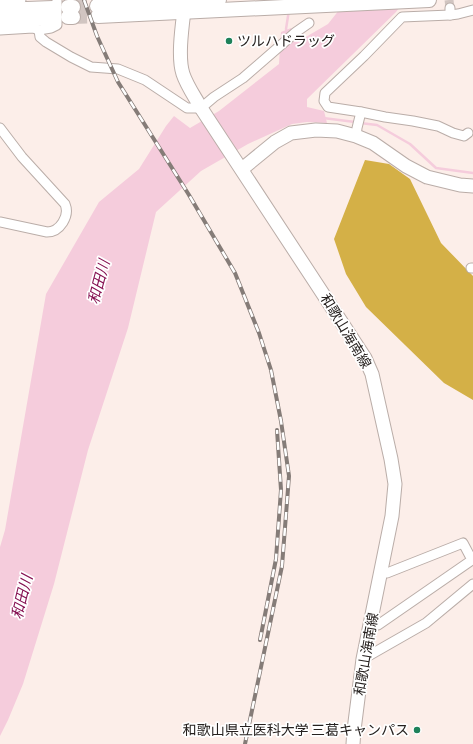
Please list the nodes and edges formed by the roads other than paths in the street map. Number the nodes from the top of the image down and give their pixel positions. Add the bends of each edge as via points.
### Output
1 (22, 0) edge
2 (219, 0) edge
3 (429, 0) edge
4 (0, 1) edge
5 (414, 1) edge
6 (322, 3) edge
7 (185, 4) edge
8 (0, 10) edge
9 (64, 10) edge
10 (473, 10) edge
11 (98, 11) tunnel mouth
12 (0, 20) edge
13 (309, 23) dead end
14 (0, 30) edge
15 (38, 30) junction
16 (203, 110) junction
17 (360, 115) junction
18 (0, 128) edge
19 (357, 132) junction
20 (468, 134) dead end
21 (239, 164) junction
22 (473, 186) edge
23 (0, 222) edge
24 (381, 572) junction
25 (473, 584) edge
26 (370, 624) junction
27 (363, 659) junction
28 (353, 744) edge

1 - 4 street
2 - 7 main road
3 - 5 main road
5 - 6 main road
6 - 7 main road via 281,7
7 - 11 main road
7 - 16 main road, 和歌山海南線 via 181,46 183,73
8 - 9 main road
9 - 12 main road
9 - 15 street via 57,25
10 - 17 street via 458,14 450,11 402,17 325,93 324,101 328,107
13 - 16 street via 243,78 214,97
14 - 15 street
15 - 16 street via 40,37 46,42 91,67 118,69 145,80 187,108
16 - 21 main road, 和歌山海南線
17 - 19 street
17 - 20 street via 413,121 438,126 464,136
18 - 23 street via 22,157 65,204 67,210 57,230 52,232
19 - 21 main road via 316,130 291,133
19 - 22 main road via 406,166 427,177
21 - 24 main road, 和歌山海南線 via 365,358 372,374 395,484 392,516
24 - 26 main road, 和歌山海南線
24 - 26 street via 387,573 463,542 472,560 378,625
25 - 27 street via 426,623
26 - 27 main road, 和歌山海南線
27 - 28 main road, 和歌山海南線

